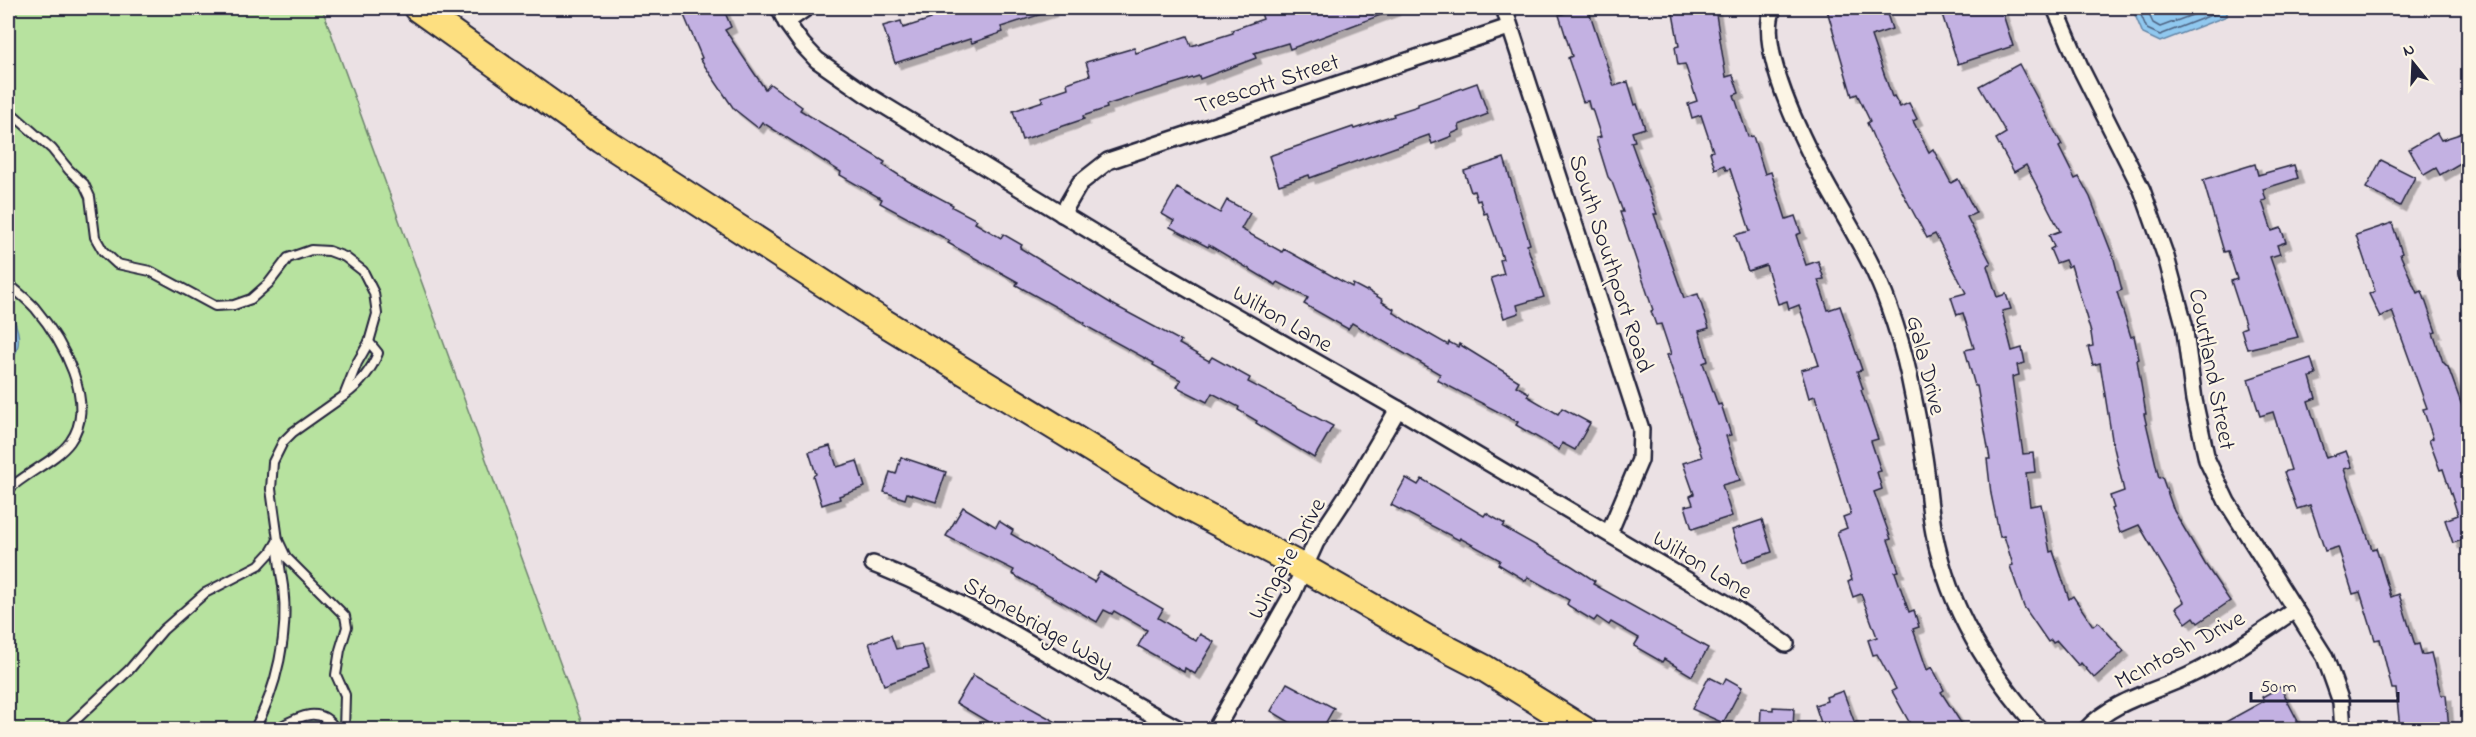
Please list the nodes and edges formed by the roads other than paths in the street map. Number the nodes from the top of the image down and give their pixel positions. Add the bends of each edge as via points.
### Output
1 (417, 8) edge
2 (778, 8) edge
3 (806, 8) edge
4 (1504, 8) edge
5 (1773, 8) edge
6 (2055, 8) edge
7 (786, 22) junction
8 (1509, 27) junction
9 (8, 110) edge
10 (1062, 214) junction
11 (2469, 256) edge
12 (2469, 273) edge
13 (8, 283) edge
14 (369, 342) junction
15 (344, 396) junction
16 (1398, 409) junction
17 (8, 490) edge
18 (1609, 533) junction
19 (278, 540) junction
20 (873, 564) dead end
21 (1304, 568) junction
22 (2295, 610) junction
23 (1786, 644) dead end
24 (65, 729) edge
25 (254, 729) edge
26 (274, 729) edge
27 (336, 729) edge
28 (344, 729) edge
29 (1181, 729) edge
30 (1215, 729) edge
31 (1584, 729) edge
32 (2040, 729) edge
33 (2086, 729) edge
34 (2343, 729) edge

1 - 21 main road via 601,139 880,320 1180,503
2 - 7 street, Wilton Lane
3 - 7 street
4 - 8 street, South Southport Road
5 - 32 street, Gala Drive via 1770,46 1780,85 1816,165 1889,306 1909,376 1934,534 1956,606 1980,653
6 - 22 street, Courtland Street via 2142,190 2166,257 2184,324 2207,460 2227,502
7 - 10 street, Wilton Lane via 818,60 867,95
8 - 10 street, Trescott Street via 1108,161 1080,183
8 - 18 street, South Southport Road via 1641,429 1640,460
9 - 14 lane via 84,184 90,197 95,237 103,252 117,264 159,274 215,306 234,305 251,299 288,258 311,250 329,251 363,271 374,293 377,314
10 - 16 street, Wilton Lane
11 - 12 street
13 - 17 lane via 34,307 59,341 71,364 79,394 79,417 69,444
14 - 15 lane
14 - 15 lane via 378,353 374,365
15 - 19 lane via 292,432 273,462 271,489
16 - 18 street, Wilton Lane
16 - 21 street, Wingate Drive
18 - 23 street, Wilton Lane
19 - 24 lane via 259,565 206,593 163,630 129,670
19 - 25 lane via 283,587 279,658 265,710
19 - 28 lane via 286,557 345,616 347,627 336,675 345,696
20 - 29 street, Stonebridge Way via 959,604
21 - 30 street, Wingate Drive
21 - 31 main road via 1484,668
22 - 33 street, McIntosh Drive via 2234,651 2188,676 2138,696
22 - 34 street, Courtland Street via 2325,657 2341,702
26 - 27 lane via 303,714 320,715

